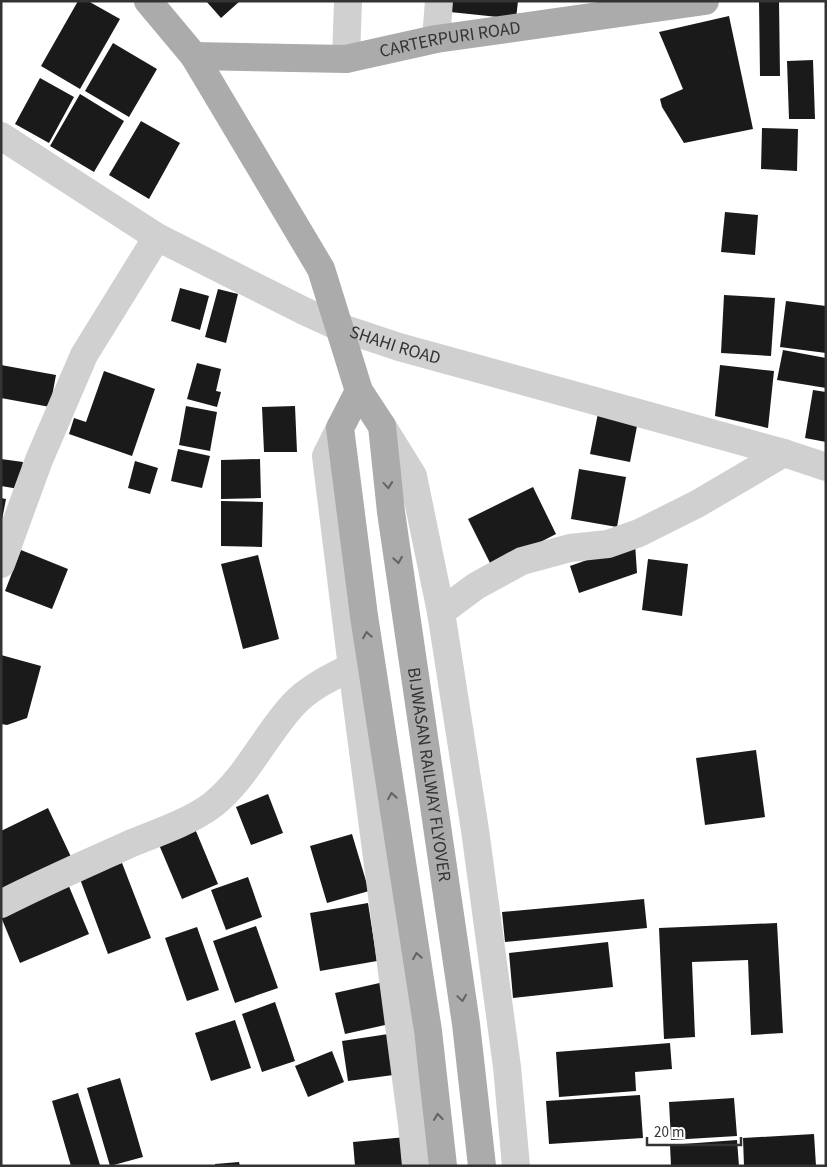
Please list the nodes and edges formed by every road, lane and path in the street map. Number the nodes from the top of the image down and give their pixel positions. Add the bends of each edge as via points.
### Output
1 (148, 1) edge
2 (348, 1) edge
3 (439, 1) edge
4 (705, 1) edge
5 (436, 39) junction
6 (194, 56) junction
7 (346, 59) junction
8 (1, 136) edge
9 (157, 236) junction
10 (339, 326) junction
11 (359, 391) junction
12 (382, 426) junction
13 (340, 428) junction
14 (784, 454) junction
15 (826, 467) edge
16 (1, 564) edge
17 (441, 612) junction
18 (352, 667) junction
19 (1, 904) edge
20 (416, 1166) edge
21 (443, 1166) edge
22 (482, 1166) edge
23 (516, 1166) edge

1 - 6 main road, BIJWASAN RAILWAY FLYOVER
2 - 7 street
3 - 5 street
4 - 5 main road, CARTERPURI ROAD
5 - 7 main road, CARTERPURI ROAD
6 - 7 main road, CARTERPURI ROAD
6 - 10 main road, BIJWASAN RAILWAY FLYOVER via 321,269
8 - 9 street, SHAHI ROAD
9 - 10 street, SHAHI ROAD
9 - 16 street via 84,355 39,460
10 - 11 main road, BIJWASAN RAILWAY FLYOVER
10 - 14 street, SHAHI ROAD via 399,347
11 - 12 main road, BIJWASAN RAILWAY FLYOVER
11 - 13 main road
12 - 17 street via 413,476
12 -> 22 main road, BIJWASAN RAILWAY FLYOVER via 390,512 466,1024
13 - 18 street via 326,456
21 -> 13 main road via 428,1031 364,616
14 - 15 street, SHAHI ROAD
14 - 17 street via 639,533 608,544 570,548 522,561 476,586
17 - 23 street via 475,830
18 - 19 street via 292,705 232,787 210,807
18 - 20 street

